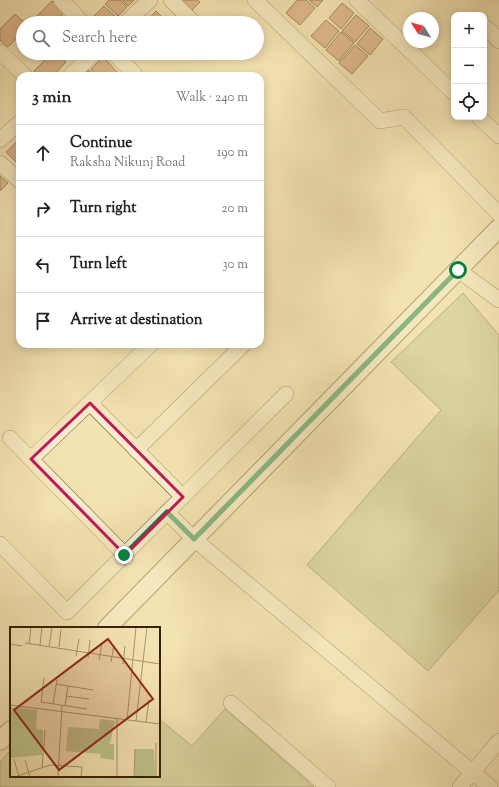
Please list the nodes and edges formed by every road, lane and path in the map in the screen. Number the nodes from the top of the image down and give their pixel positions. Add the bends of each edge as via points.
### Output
1 (61, 0) edge
2 (150, 0) edge
3 (171, 0) edge
4 (255, 0) edge
5 (357, 0) edge
6 (76, 16) edge
7 (133, 16) edge
8 (187, 16) edge
9 (487, 28) dead end
10 (499, 41) edge
11 (0, 52) edge
12 (87, 60) edge
13 (120, 60) edge
14 (21, 72) edge
15 (74, 72) edge
16 (132, 72) edge
17 (451, 90) edge
18 (482, 120) edge
19 (16, 126) edge
20 (499, 136) edge
21 (0, 140) edge
22 (0, 163) edge
23 (16, 177) edge
24 (499, 214) edge
25 (499, 228) edge
26 (458, 270) junction
27 (499, 300) edge
28 (147, 348) edge
29 (240, 348) edge
30 (286, 394) dead end
31 (90, 403) junction
32 (10, 438) dead end
33 (136, 450) junction
34 (31, 459) junction
35 (183, 497) junction
36 (167, 512) junction
37 (194, 539) junction
38 (0, 544) edge
39 (124, 555) junction
40 (108, 627) edge
41 (231, 703) dead end
42 (10, 731) edge
43 (499, 741) edge
44 (0, 742) edge
45 (473, 772) junction
46 (328, 787) edge
47 (460, 787) edge
48 (490, 787) edge

1 - 6 street
2 - 7 street
3 - 8 street
4 - 24 street via 380,121 404,117
5 - 17 street
9 - 10 street
11 - 14 street
12 - 15 street
13 - 16 street
18 - 20 street
19 - 21 street
22 - 23 street
25 - 26 street
26 - 27 street
26 - 37 street
28 - 31 street
29 - 33 street
30 - 35 street
31 - 33 street
31 - 34 street
32 - 34 street
33 - 35 street
34 - 39 street
35 - 36 street
36 - 37 street
36 - 39 street
37 - 40 street
37 - 45 street
38 - 39 street via 67,612
41 - 46 street
42 - 44 street
43 - 45 street
45 - 47 street
45 - 48 street

